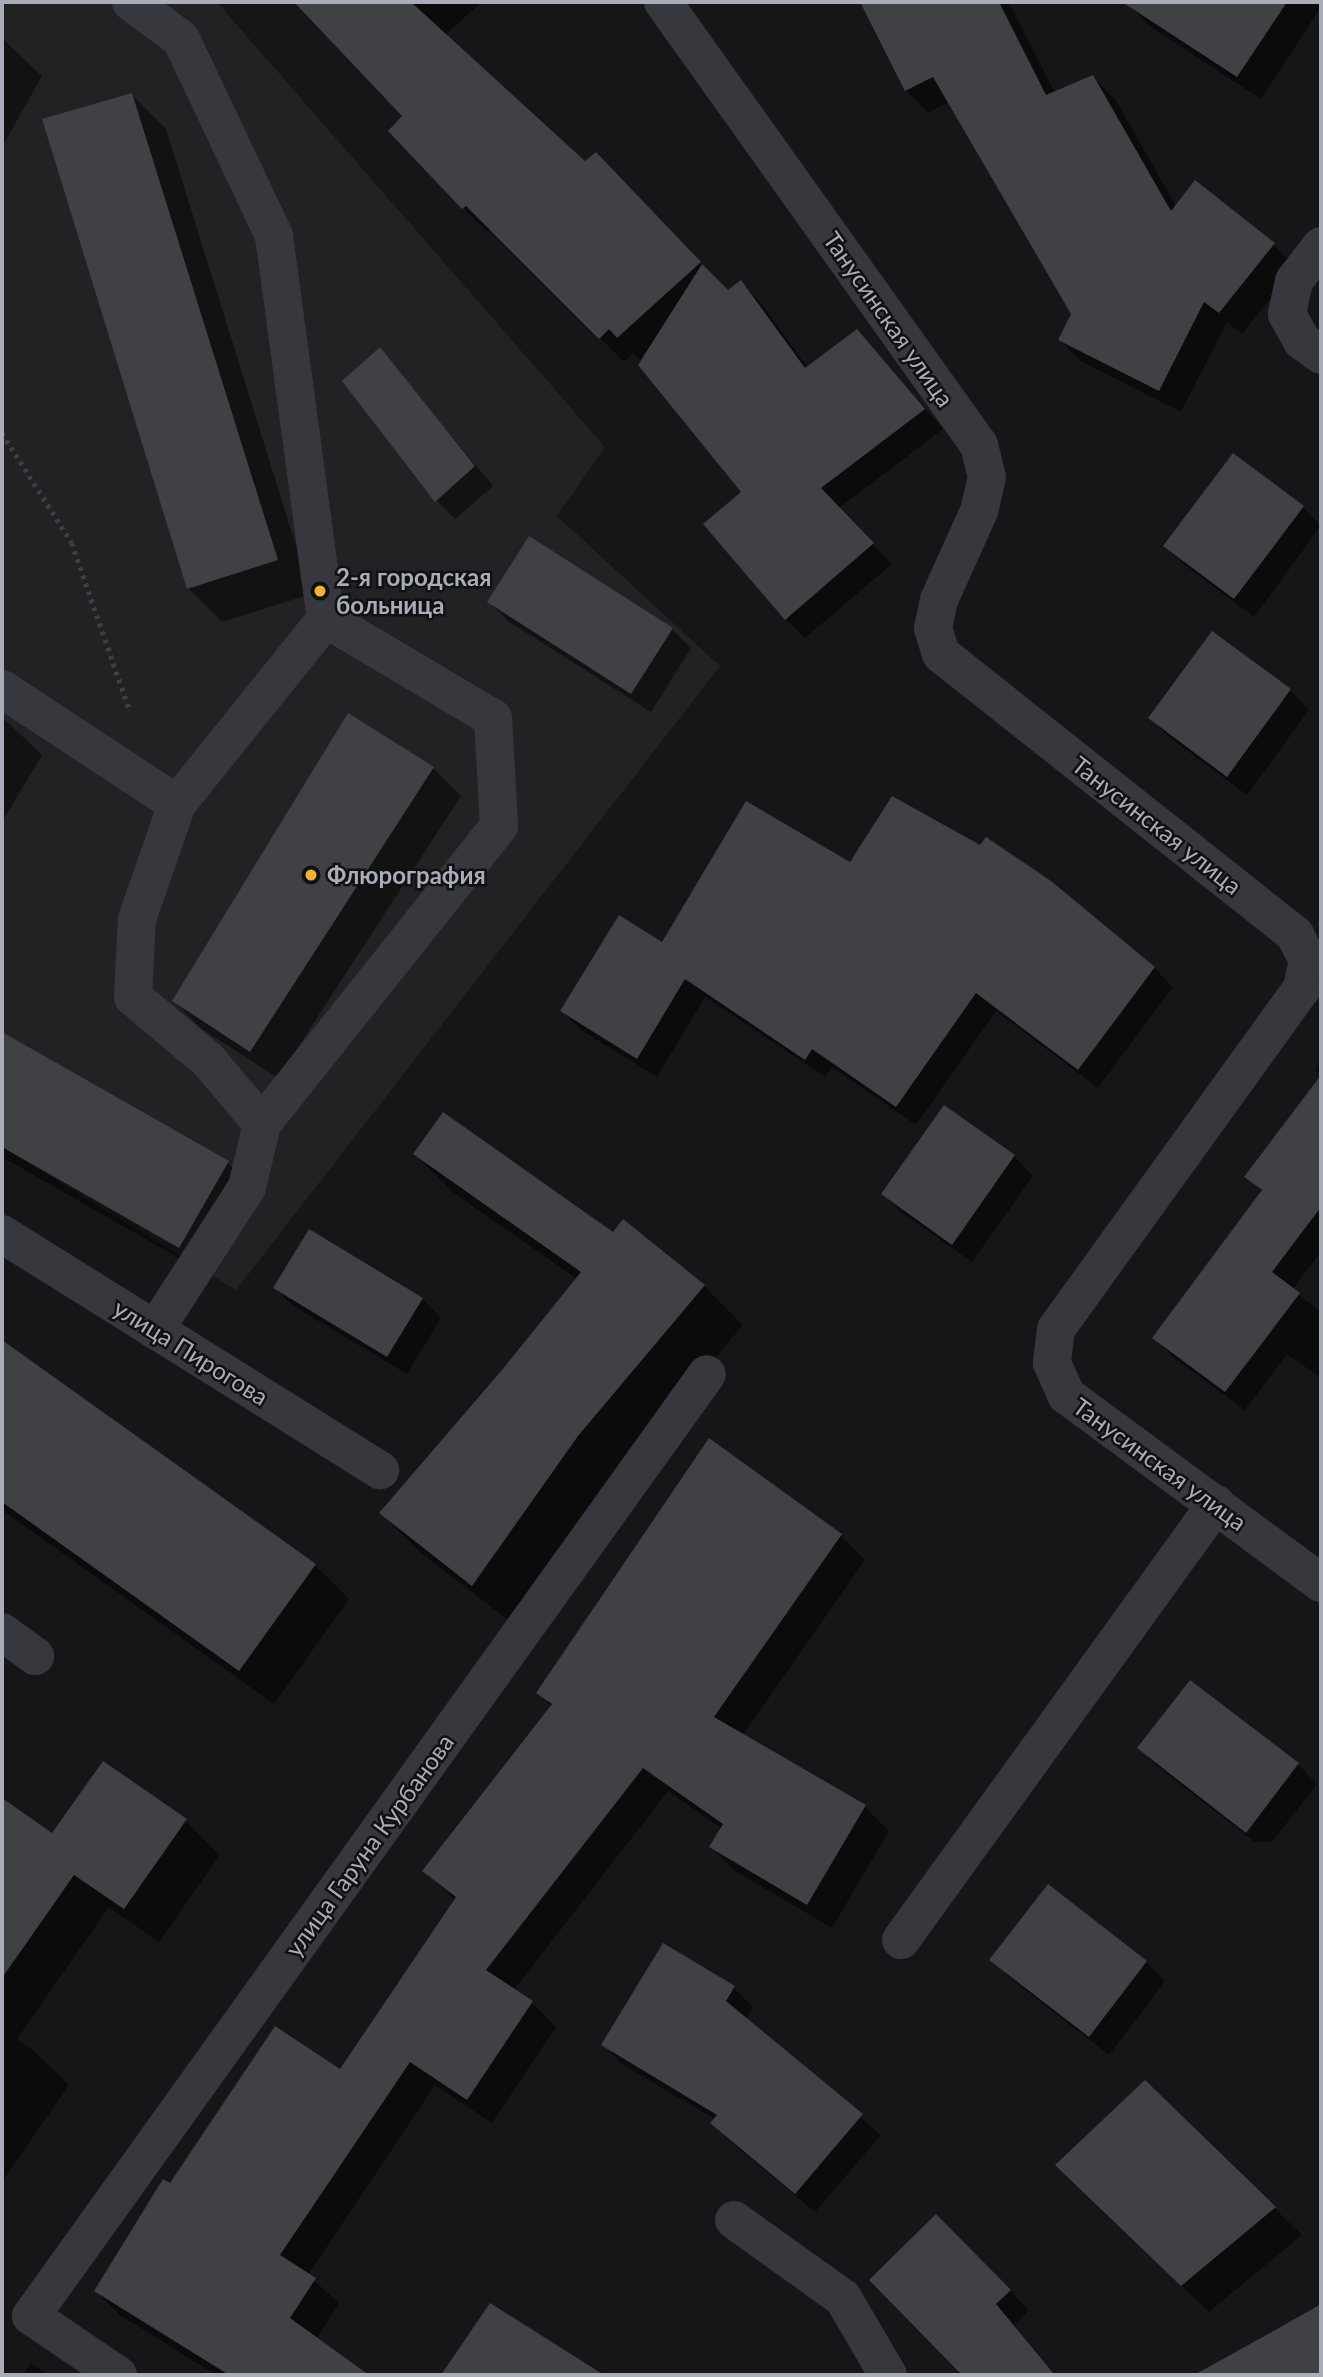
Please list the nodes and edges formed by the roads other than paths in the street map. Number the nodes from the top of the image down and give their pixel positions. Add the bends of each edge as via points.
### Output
1 (131, 2) edge
2 (663, 2) edge
3 (1321, 246) edge
4 (1321, 355) edge
5 (326, 619) junction
6 (2, 689) edge
7 (177, 804) junction
8 (262, 1124) junction
9 (2, 1234) edge
10 (155, 1330) junction
11 (707, 1374) dead end
12 (380, 1470) dead end
13 (1216, 1504) junction
14 (1321, 1583) edge
15 (2, 1632) edge
16 (35, 1656) dead end
17 (901, 1940) dead end
18 (734, 2220) dead end
19 (118, 2375) edge
20 (888, 2375) edge

1 - 5 street via 181,39 274,236
2 - 13 street, Танусинская улица via 979,445 987,477 979,511 939,600 933,628 942,654 1296,935 1308,961 1302,988 1056,1329 1052,1363 1066,1395
3 - 4 street via 1294,281 1287,314 1302,341
5 - 7 street
5 - 8 street via 493,718 499,826
6 - 7 street
7 - 8 street via 137,919 134,997 208,1060
8 - 10 street via 247,1187
9 - 10 street, улица Пирогова
10 - 12 street, улица Пирогова
11 - 19 street, улица Гаруна Курбанова via 31,2316
13 - 14 street, Танусинская улица
13 - 17 street
15 - 16 street
18 - 20 street via 843,2298

